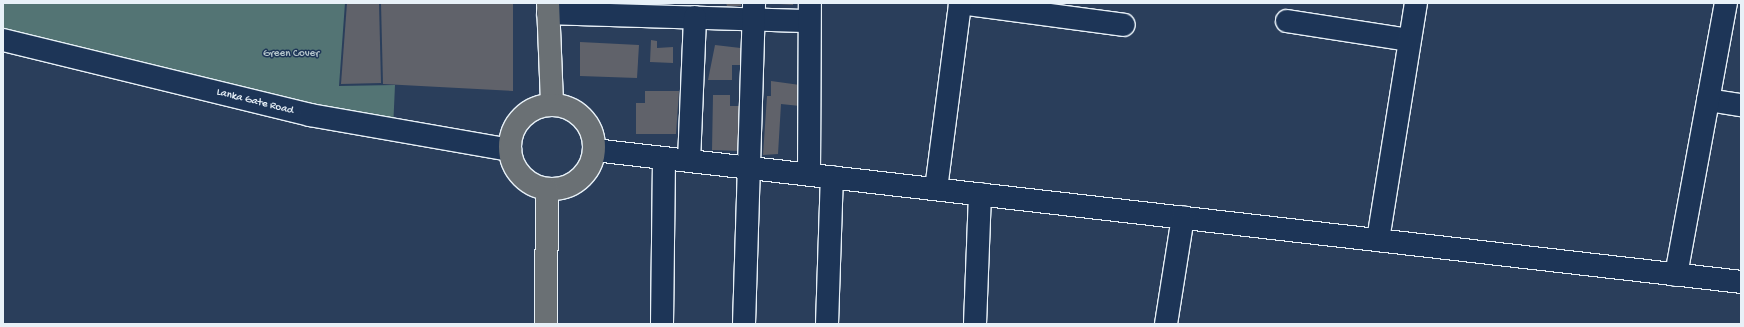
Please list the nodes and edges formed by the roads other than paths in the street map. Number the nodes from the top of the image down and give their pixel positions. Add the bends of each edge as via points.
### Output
1 (960, 3) edge
2 (1416, 3) edge
3 (1726, 3) edge
4 (548, 8) edge
5 (754, 11) edge
6 (809, 12) edge
7 (695, 17) junction
8 (1287, 21) dead end
9 (1124, 25) dead end
10 (3, 40) edge
11 (1409, 40) junction
12 (1708, 100) junction
13 (552, 104) junction
14 (1741, 105) edge
15 (510, 150) junction
16 (594, 150) junction
17 (664, 158) junction
18 (689, 161) junction
19 (749, 168) junction
20 (809, 174) junction
21 (832, 177) junction
22 (547, 189) junction
23 (936, 189) junction
24 (980, 194) junction
25 (1183, 217) junction
26 (1378, 240) junction
27 (1676, 274) junction
28 (1741, 282) edge
29 (546, 324) edge
30 (662, 324) edge
31 (744, 324) edge
32 (827, 324) edge
33 (975, 324) edge
34 (1166, 324) edge

1 - 9 street
1 - 23 street
2 - 11 street
3 - 12 street
4 - 7 street
4 - 13 main road
5 - 6 street
5 - 7 street
5 - 19 street
6 - 20 street
7 - 18 street
8 - 11 street
10 - 15 street, Lanka Gate Road via 310,115
11 - 26 street
12 - 14 street
12 - 27 street
13 - 15 main road via 526,113 511,136
13 - 16 main road via 578,114 587,124
15 - 22 main road via 521,176
16 - 17 street
16 - 22 main road via 584,175 561,189
17 - 18 street
17 - 30 street
18 - 19 street
19 - 20 street
19 - 31 street
20 - 21 street
21 - 23 street
21 - 32 street
22 - 29 main road
23 - 24 street
24 - 25 street
24 - 33 street
25 - 26 street
25 - 34 street
26 - 27 street
27 - 28 street

